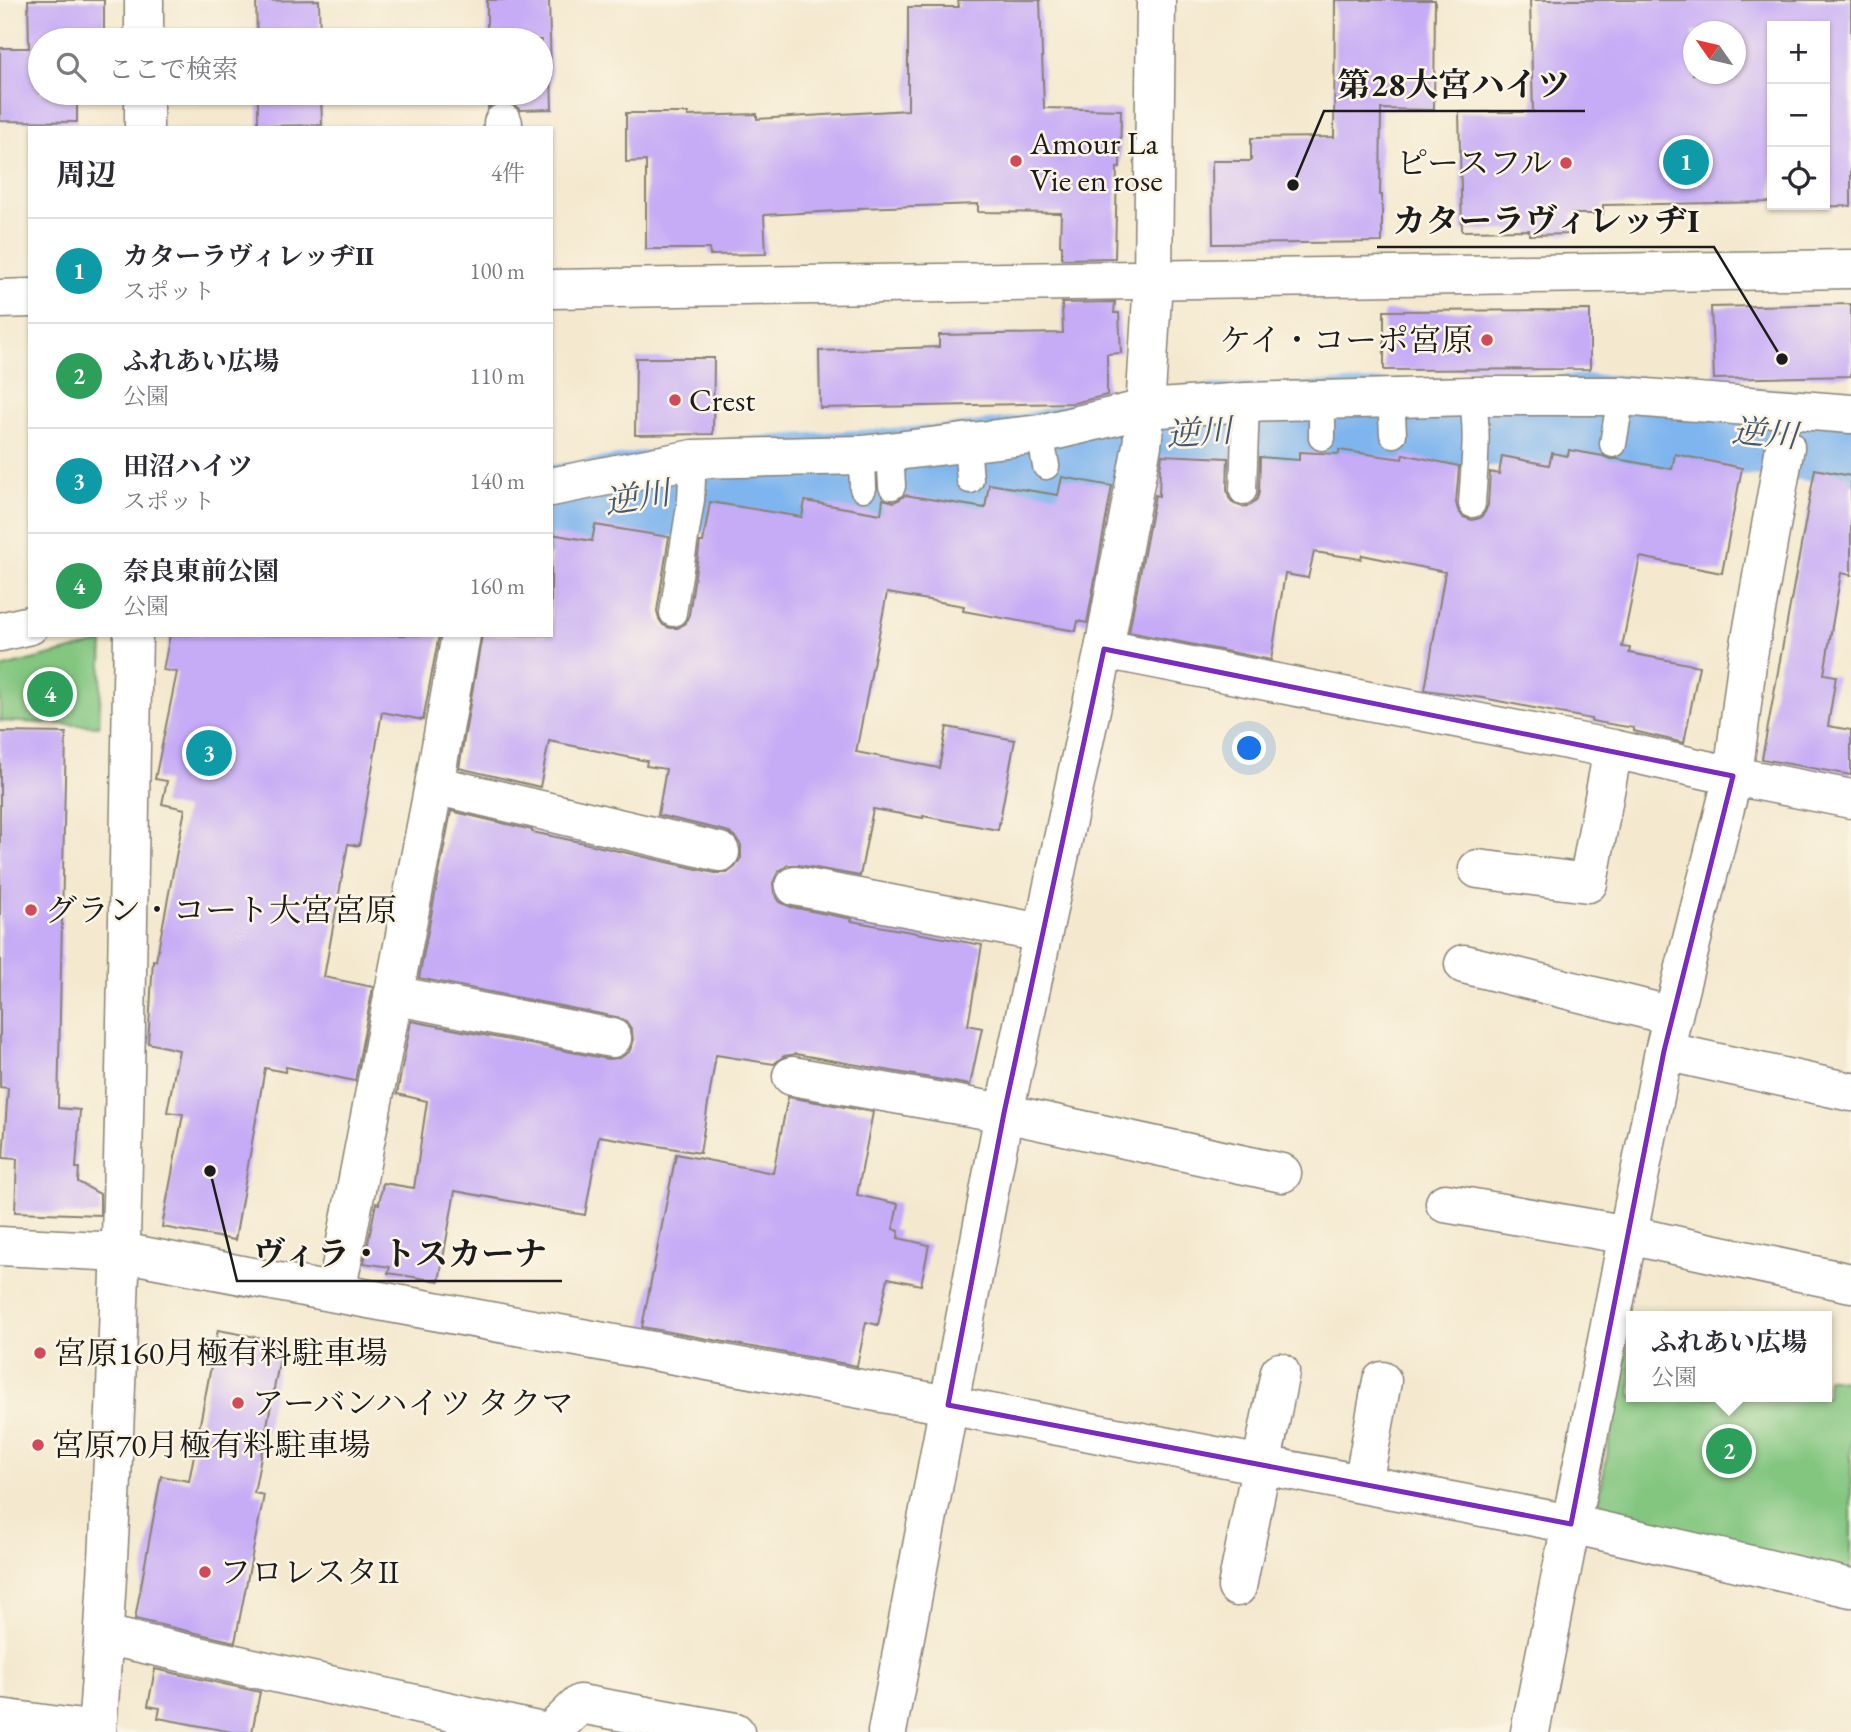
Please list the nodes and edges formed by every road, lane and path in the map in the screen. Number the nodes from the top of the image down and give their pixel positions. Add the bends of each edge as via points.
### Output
1 (144, 0) edge
2 (1156, 0) edge
3 (144, 28) edge
4 (144, 105) edge
5 (144, 126) edge
6 (1851, 269) edge
7 (1153, 280) junction
8 (553, 289) edge
9 (28, 298) edge
10 (0, 299) edge
11 (1474, 413) junction
12 (1851, 414) edge
13 (1246, 420) junction
14 (1144, 427) junction
15 (1786, 447) dead end
16 (692, 479) junction
17 (553, 487) edge
18 (1243, 491) dead end
19 (1472, 504) dead end
20 (673, 613) dead end
21 (28, 625) edge
22 (0, 632) edge
23 (133, 637) edge
24 (461, 637) edge
25 (1104, 649) junction
26 (1613, 749) junction
27 (1732, 776) junction
28 (434, 785) junction
29 (1851, 799) edge
30 (720, 852) dead end
31 (1478, 869) dead end
32 (795, 886) dead end
33 (1042, 933) junction
34 (1464, 964) dead end
35 (393, 995) junction
36 (1669, 1034) junction
37 (612, 1038) dead end
38 (792, 1076) dead end
39 (1851, 1092) edge
40 (1004, 1113) junction
41 (1282, 1173) dead end
42 (1445, 1203) dead end
43 (1628, 1235) junction
44 (0, 1246) edge
45 (121, 1252) junction
46 (1851, 1283) edge
47 (336, 1293) junction
48 (1280, 1372) dead end
49 (1382, 1381) dead end
50 (948, 1405) junction
51 (1262, 1465) junction
52 (1363, 1484) junction
53 (1571, 1524) junction
54 (1237, 1587) dead end
55 (1851, 1588) edge
56 (104, 1635) junction
57 (0, 1718) edge
58 (97, 1732) edge
59 (542, 1732) edge
60 (551, 1732) edge
61 (736, 1732) edge
62 (887, 1732) edge
63 (1530, 1732) edge

1 - 3 street
2 - 7 street
4 - 5 street
6 - 7 street
7 - 8 street
7 - 14 street
9 - 10 street
11 - 12 street via 1617,420
11 - 13 street
11 - 19 lane
13 - 14 street
13 - 18 lane
14 - 16 street via 968,460
14 - 25 street
15 - 27 street via 1748,656
16 - 17 street
16 - 20 lane
21 - 22 street
23 - 45 street
24 - 28 street
25 - 26 street
25 - 33 street
26 - 27 street
26 - 31 street via 1588,883
27 - 29 street
27 - 36 street
28 - 30 street
28 - 35 street
32 - 33 street
33 - 40 street
34 - 36 street
35 - 37 street
35 - 47 street
36 - 39 street
36 - 43 street
38 - 40 street
40 - 41 street
40 - 50 street
42 - 43 street
43 - 46 street
43 - 53 street
44 - 45 street
45 - 47 street
45 - 56 street
47 - 50 street
48 - 51 street
49 - 52 street
50 - 51 street
50 - 62 street
51 - 52 street
51 - 54 street
52 - 53 street
53 - 55 street
53 - 63 street
56 - 58 street
56 - 59 street
57 - 58 street
60 - 61 street via 580,1704

